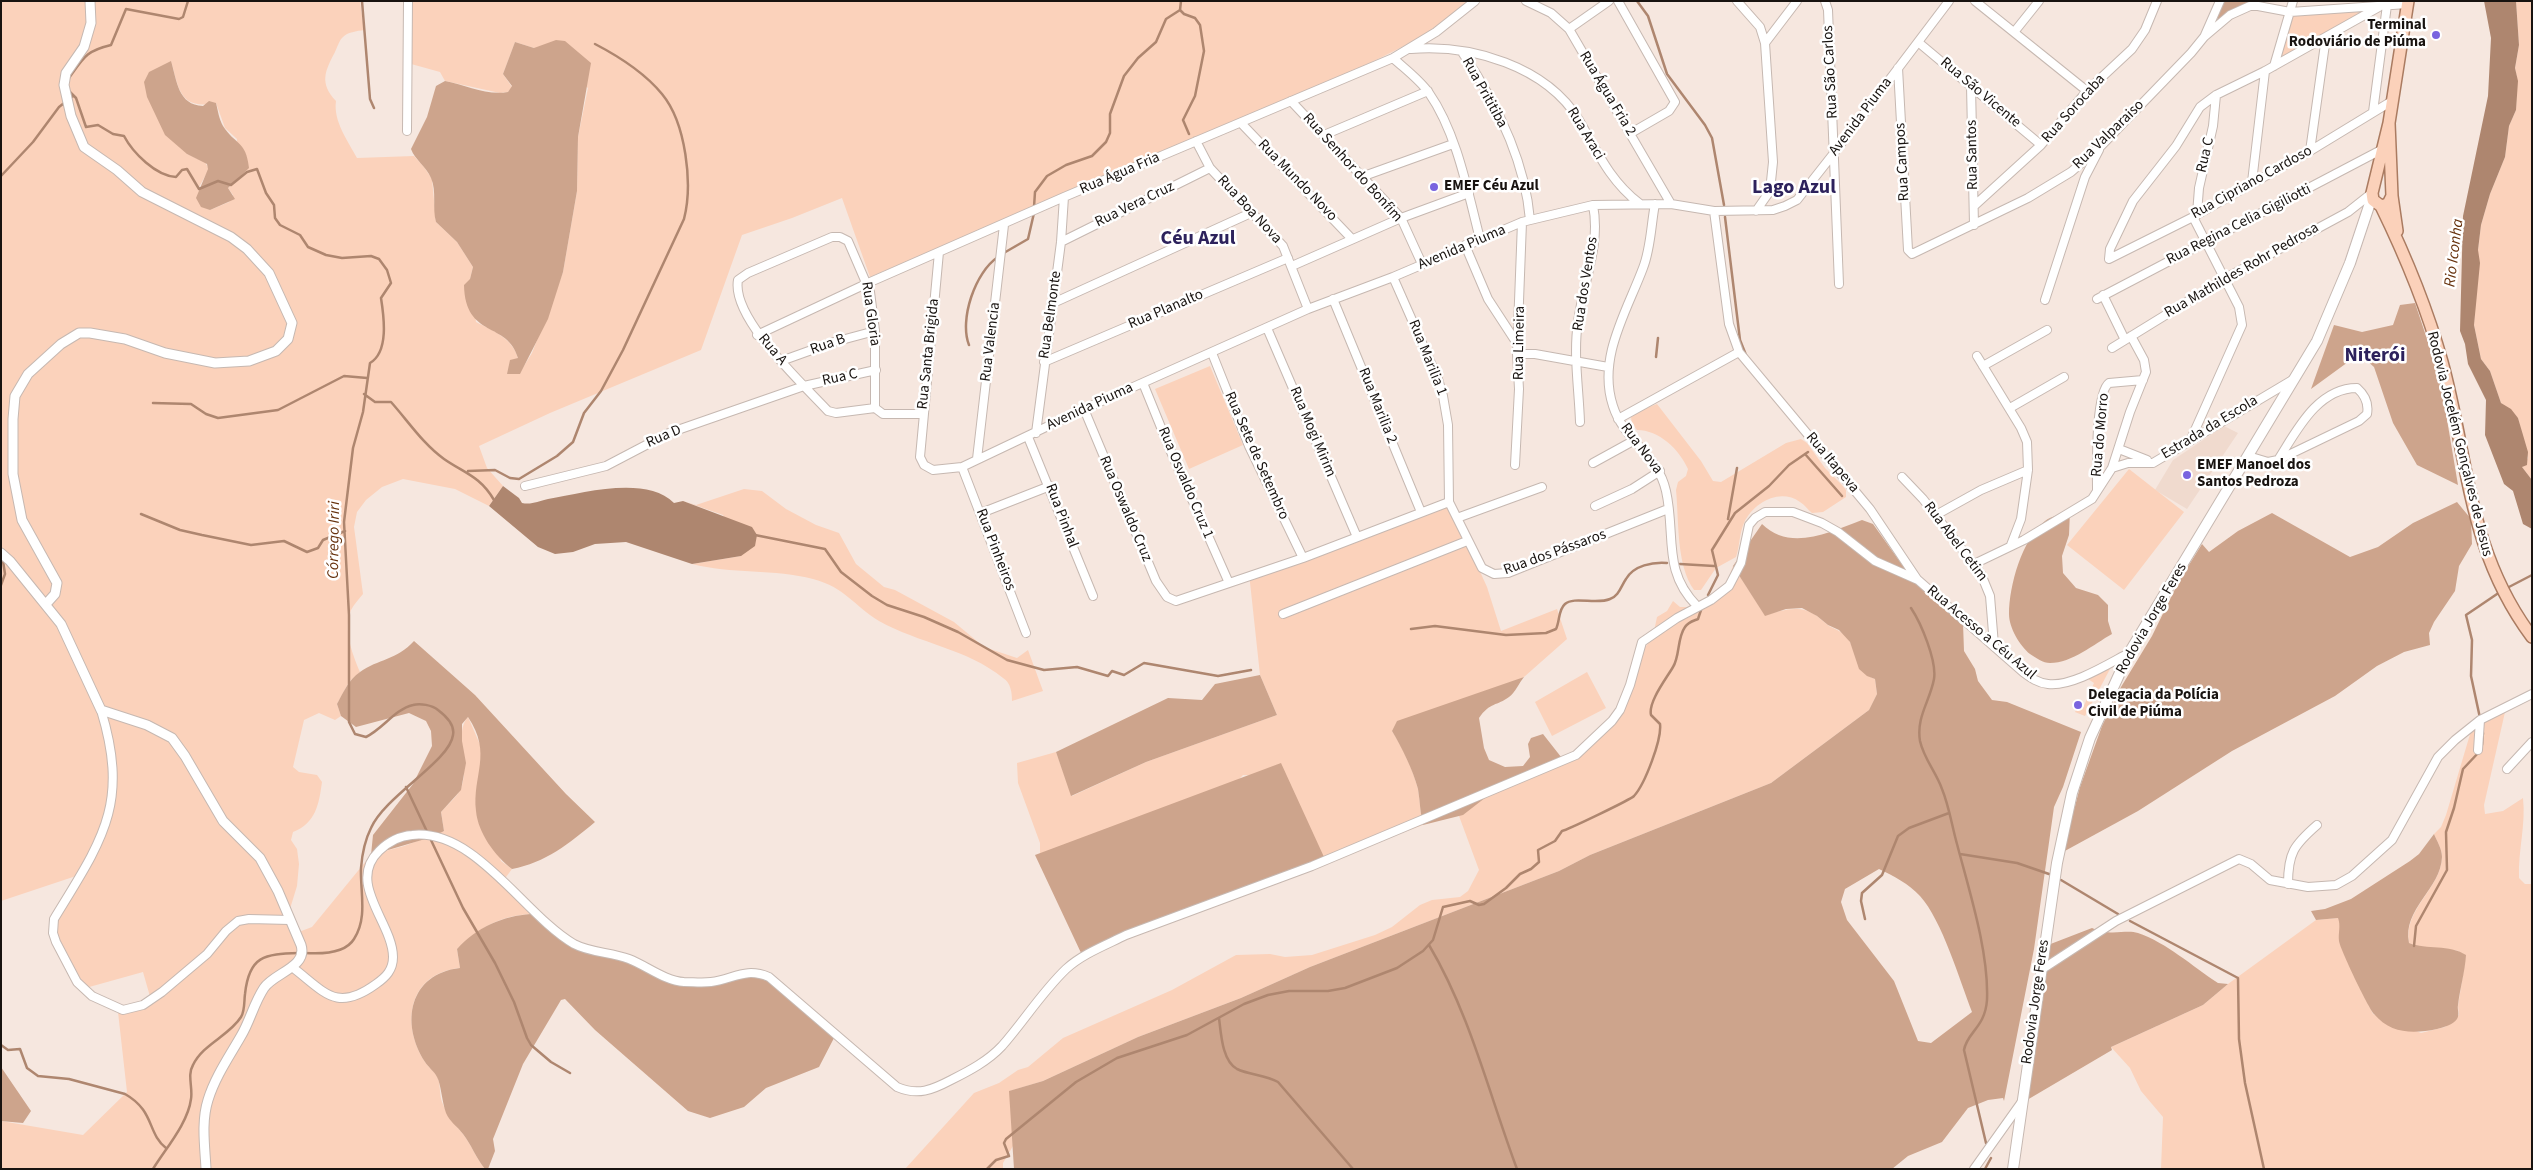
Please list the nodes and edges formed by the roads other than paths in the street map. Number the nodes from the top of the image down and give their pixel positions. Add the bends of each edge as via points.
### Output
1 (90, 1) edge
2 (408, 1) edge
3 (1475, 1) edge
4 (1526, 1) edge
5 (1610, 1) edge
6 (1618, 1) edge
7 (1737, 1) edge
8 (1797, 1) edge
9 (1825, 1) edge
10 (1949, 1) edge
11 (1975, 1) edge
12 (2039, 1) edge
13 (2157, 1) edge
14 (2220, 1) edge
15 (2293, 1) edge
16 (2408, 2) edge
17 (2385, 5) junction
18 (2290, 12) junction
19 (1569, 29) junction
20 (2015, 31) junction
21 (2204, 37) junction
22 (2326, 37) junction
23 (1918, 42) junction
24 (1765, 43) junction
25 (1409, 49) junction
26 (1462, 52) junction
27 (1393, 58) junction
28 (2274, 66) junction
29 (1898, 68) junction
30 (2265, 71) junction
31 (1971, 86) junction
32 (1428, 91) junction
33 (2087, 91) junction
34 (2216, 95) junction
35 (1291, 101) junction
36 (2392, 101) junction
37 (2373, 112) junction
38 (1242, 122) junction
39 (2389, 122) junction
40 (408, 132) dead end
41 (1631, 133) junction
42 (1324, 135) junction
43 (1196, 141) junction
44 (1453, 144) junction
45 (2042, 145) junction
46 (2101, 146) junction
47 (2381, 150) junction
48 (2310, 151) junction
49 (1834, 153) junction
50 (1210, 168) junction
51 (1364, 176) junction
52 (2252, 182) junction
53 (1469, 192) junction
54 (2392, 195) junction
55 (1064, 197) junction
56 (2375, 198) junction
57 (1640, 203) junction
58 (1654, 204) junction
59 (1671, 204) junction
60 (1593, 205) junction
61 (1974, 206) junction
62 (1714, 211) junction
63 (1756, 211) junction
64 (1253, 212) junction
65 (2195, 215) junction
66 (1402, 218) junction
67 (1526, 221) junction
68 (1004, 225) junction
69 (1974, 225) junction
70 (832, 237) joint
71 (1352, 239) junction
72 (1480, 239) junction
73 (1061, 242) junction
74 (2206, 242) junction
75 (1465, 245) junction
76 (2399, 245) junction
77 (939, 252) junction
78 (1912, 254) joint
79 (1288, 258) junction
80 (1422, 264) junction
81 (1292, 266) junction
82 (1393, 278) junction
83 (2224, 279) junction
84 (868, 283) junction
85 (1839, 284) dead end
86 (1333, 299) junction
87 (2045, 300) dead end
88 (1052, 304) junction
89 (1308, 309) junction
90 (1267, 328) junction
91 (2047, 330) dead end
92 (875, 331) junction
93 (757, 335) junction
94 (2128, 338) junction
95 (1518, 345) junction
96 (2112, 348) dead end
97 (1739, 352) junction
98 (1212, 353) junction
99 (1517, 354) junction
100 (1976, 356) dead end
101 (781, 361) junction
102 (1044, 362) junction
103 (1577, 362) junction
104 (1983, 366) junction
105 (1608, 367) junction
106 (876, 370) junction
107 (2064, 377) dead end
108 (2296, 377) junction
109 (2143, 380) junction
110 (1143, 383) junction
111 (804, 386) junction
112 (875, 408) junction
113 (2010, 408) junction
114 (1084, 409) junction
115 (923, 414) junction
116 (1618, 419) junction
117 (1580, 422) dead end
118 (1032, 435) junction
119 (2191, 439) junction
120 (1633, 441) junction
121 (2119, 449) junction
122 (2248, 456) junction
123 (920, 457) joint
124 (977, 459) junction
125 (2278, 460) junction
126 (2153, 462) junction
127 (1593, 463) dead end
128 (1515, 465) dead end
129 (962, 467) junction
130 (2112, 468) junction
131 (2028, 470) junction
132 (1660, 472) junction
133 (1902, 477) dead end
134 (525, 486) dead end
135 (1050, 486) junction
136 (1542, 487) dead end
137 (2097, 493) junction
138 (1449, 502) junction
139 (1595, 506) dead end
140 (1668, 509) junction
141 (1421, 512) junction
142 (981, 513) junction
143 (1936, 515) junction
144 (1457, 518) junction
145 (1358, 537) junction
146 (1467, 541) junction
147 (2012, 545) junction
148 (1, 553) edge
149 (1303, 558) junction
150 (1974, 564) junction
151 (1918, 580) junction
152 (1229, 583) junction
153 (1093, 596) dead end
154 (46, 604) junction
155 (1697, 606) junction
156 (1283, 614) dead end
157 (1026, 633) dead end
158 (2532, 637) edge
159 (1994, 645) junction
160 (2129, 653) junction
161 (2532, 694) edge
162 (101, 710) junction
163 (2480, 720) junction
164 (2532, 742) edge
165 (2478, 750) dead end
166 (2507, 769) dead end
167 (2317, 825) dead end
168 (2288, 884) junction
169 (290, 920) junction
170 (295, 964) junction
171 (2041, 970) junction
172 (2022, 1101) junction
173 (206, 1169) edge
174 (1974, 1169) edge
175 (2013, 1169) edge

1 - 154 street via 91,23 84,48 66,73 64,85 71,116 84,147 142,192 231,237 247,249 269,273 289,314 291,332 284,345 264,357 215,364 165,353 125,339 79,333 61,344 28,374 15,396 13,474 22,520 56,582 55,594
2 - 40 street
3 - 25 street, Rua Água Fria
4 - 19 street, Rua Água Fria 2 via 1551,13
5 - 19 street
6 - 41 street via 1675,102 1673,108
7 - 24 street via 1760,27
8 - 24 street
9 - 49 street, Rua São Carlos
10 - 23 street, Avenida Piuma
11 - 20 street
12 - 20 street
13 - 33 street, Rua Sorocaba via 2145,30 2132,49
14 - 21 street
15 - 18 street
16 - 17 street, Rua Valparaiso
16 - 36 main road, Rodovia Jocelém Gonçalves de Jesus
17 - 18 street, Rua Valparaiso
17 - 22 street
17 - 37 street
18 - 21 street, Rua Valparaiso via 2258,6 2242,8
18 - 28 street
19 - 41 street, Rua Água Fria 2
20 - 33 street
21 - 46 street, Rua Valparaiso
22 - 28 street
22 - 48 street
23 - 29 street, Avenida Piuma
23 - 31 street, Rua São Vicente
24 - 63 street via 1773,162 1770,191
25 - 26 street, Rua Araci via 1438,48
25 - 27 street, Rua Água Fria
26 - 57 street, Rua Araci via 1501,60 1537,78 1558,94 1578,120 1614,180
26 - 67 street, Rua Prititiba via 1504,125 1522,175
27 - 32 street
27 - 35 street, Rua Água Fria
28 - 30 street
29 - 49 street, Avenida Piuma
29 - 78 street, Rua Campos via 1908,250
30 - 34 street
30 - 52 street
31 - 45 street, Rua São Vicente
31 - 61 street, Rua Santos
32 - 42 street
32 - 44 street via 1438,106
33 - 45 street, Rua Sorocaba
34 - 65 street, Rua C
34 - 65 street, Rua Cipriano Cardoso via 2200,107 2176,146 2142,187 2120,226 2109,260
35 - 38 street, Rua Água Fria
35 - 42 street, Rua Senhor do Bonfim
36 - 37 street, Rua Cipriano Cardoso
36 - 39 main road, Rodovia Jocelém Gonçalves de Jesus
37 - 48 street, Rua Cipriano Cardoso
38 - 43 street, Rua Água Fria
38 - 71 street, Rua Mundo Novo
39 - 47 main road, Rodovia Jocelém Gonçalves de Jesus
39 - 54 main road, Rodovia Jocelém Gonçalves de Jesus
41 - 59 street, Rua Água Fria 2
42 - 51 street, Rua Senhor do Bonfim
43 - 50 street, Rua Boa Nova
43 - 55 street, Rua Água Fria
44 - 51 street
44 - 53 street
45 - 61 street, Rua Sorocaba
46 - 69 street, Rua Valparaiso via 2051,185
46 - 87 street via 2086,177
47 - 56 main road, Rodovia Jocelém Gonçalves de Jesus
47 - 74 street, Rua Regina Celia Gigiliotti
48 - 52 street, Rua Cipriano Cardoso
49 - 63 street, Avenida Piuma via 1797,200 1785,206
49 - 85 street, Rua São Carlos
50 - 64 street, Rua Boa Nova
50 - 73 street, Rua Vera Cruz
51 - 66 street, Rua Senhor do Bonfim
52 - 65 street, Rua Cipriano Cardoso
53 - 66 street
53 - 72 street
54 - 56 main road via 2388,204
54 - 56 main road via 2382,185
54 - 76 main road, Rodovia Jocelém Gonçalves de Jesus
55 - 68 street, Rua Água Fria
55 - 73 street, Rua Belmonte
56 - 76 main road, Rodovia Jocelém Gonçalves de Jesus
56 - 83 street, Rua Mathildes Rohr Pedrosa
56 - 108 main road, Rodovia Jorge Feres via 2326,321
57 - 58 street, Avenida Piuma
57 - 60 street, Avenida Piuma
58 - 59 street, Avenida Piuma
58 - 105 street, Rua Nova via 1644,266 1621,321
59 - 62 street, Avenida Piuma
60 - 67 street, Avenida Piuma
60 - 103 street, Rua dos Ventos via 1595,240 1578,323
61 - 69 street, Rua Santos
62 - 63 street, Avenida Piuma
62 - 97 street, Rua Itapeva via 1729,324
64 - 79 street, Rua Boa Nova via 1283,246
64 - 88 street
65 - 74 street
66 - 71 street
66 - 80 street, Rua Senhor do Bonfim
67 - 72 street, Avenida Piuma
67 - 95 street, Rua Limeira
68 - 77 street, Rua Água Fria
68 - 124 street, Rua Valencia
69 - 78 street, Rua Valparaiso
70 - 84 street, Rua Gloria via 840,237 851,244
70 - 93 street, Rua A via 738,280 738,288
71 - 81 street
72 - 75 street, Avenida Piuma
73 - 88 street, Rua Belmonte
74 - 83 street
74 - 94 street, Rua Regina Celia Gigiliotti via 2100,297
75 - 80 street, Avenida Piuma
75 - 95 street via 1488,299
76 - 158 main road, Rodovia Jocelém Gonçalves de Jesus via 2442,362 2480,538 2499,585
77 - 84 street, Rua Água Fria
77 - 115 street, Rua Santa Brigida
79 - 81 street, Rua Boa Nova
79 - 102 street, Rua Planalto
80 - 82 street, Avenida Piuma
81 - 89 street, Rua Boa Nova
82 - 86 street, Avenida Piuma
82 - 138 street, Rua Marilia 1 via 1443,396 1448,425
83 - 94 street, Rua Mathildes Rohr Pedrosa
83 - 119 street via 2239,307 2242,325
84 - 92 street, Rua Gloria
84 - 93 street, Rua Água Fria
86 - 89 street, Avenida Piuma
86 - 141 street, Rua Marilia 2
88 - 102 street, Rua Belmonte
89 - 90 street, Avenida Piuma
90 - 98 street, Avenida Piuma
90 - 145 street, Rua Mogi Mirim
91 - 104 street
92 - 101 street, Rua B
92 - 106 street, Rua Gloria
93 - 101 street, Rua A
94 - 96 street, Rua Mathildes Rohr Pedrosa
94 - 109 street via 2144,360 2146,372
95 - 99 street, Rua Limeira
97 - 116 street
97 - 151 street, Rua Itapeva via 1870,509
98 - 110 street, Avenida Piuma
98 - 149 street, Rua Sete de Setembro via 1249,446
99 - 103 street
99 - 128 street, Rua Limeira via 1519,389
100 - 104 street
101 - 111 street, Rua A
102 - 118 street, Rua Belmonte
103 - 105 street
103 - 117 street, Rua dos Ventos
104 - 113 street
105 - 116 street, Rua Nova via 1609,393
106 - 111 street, Rua C
106 - 112 street, Rua Gloria
107 - 113 street
108 - 119 street, Estrada da Escola
108 - 122 main road, Rodovia Jorge Feres
109 - 121 street
109 - 137 street, Rua do Morro via 2109,383 2103,390
110 - 114 street, Avenida Piuma
110 - 152 street, Rua Osvaldo Cruz 1
111 - 112 street, Rua A via 828,411 836,413
111 - 134 street, Rua D via 669,433 606,466
112 - 115 street via 883,414
113 - 131 street via 2027,442
114 - 118 street, Avenida Piuma
114 - 152 street, Rua Oswaldo Cruz via 1156,581 1167,597 1176,601
115 - 123 street, Rua Santa Brigida
116 - 120 street, Rua Nova
118 - 124 street, Avenida Piuma
118 - 135 street, Rua Pinhal
119 - 126 street, Estrada da Escola
120 - 127 street
120 - 132 street, Rua Nova
121 - 126 street
121 - 130 street
122 - 125 street via 2268,462
122 - 160 main road, Rodovia Jorge Feres
123 - 129 street, Avenida Piuma via 933,470
124 - 129 street, Avenida Piuma
125 - 125 street via 2358,421 2368,409 2363,394 2357,388 2340,392 2323,402 2304,419
126 - 130 street, Estrada da Escola via 2128,463
129 - 142 street, Rua Pinheiros
130 - 137 street
131 - 143 street
131 - 147 street via 2021,519
132 - 139 street, Rua dos Pássaros
132 - 140 street, Rua Nova
133 - 143 street, Rua Abel Cetim
135 - 142 street
135 - 153 street, Rua Pinhal
136 - 144 street
137 - 147 street via 2084,504
138 - 141 street
138 - 144 street, Rua dos Pássaros
140 - 146 street, Rua dos Pássaros via 1500,574 1482,568
140 - 155 street, Rua Nova via 1676,573 1683,590
141 - 145 street
142 - 157 street, Rua Pinheiros
143 - 150 street, Rua Abel Cetim
144 - 146 street, Rua dos Pássaros
145 - 149 street
146 - 156 street
147 - 150 street
148 - 154 street
149 - 152 street
150 - 159 street, Rua Abel Cetim via 1987,586
151 - 155 street via 1875,561 1822,522 1792,512 1765,512 1749,525 1741,563 1729,586
151 - 159 street, Rua Acesso a Céu Azul
154 - 162 street via 71,643
155 - 170 street via 1648,637 1639,652 1620,710 1576,755 1312,866 1096,949 1067,968 993,1054 930,1090 908,1092 897,1087 783,987 759,973 710,982 682,982 627,958 574,944 483,864 452,842 434,834 393,839 370,864 367,878 370,894 391,944 393,957 387,977 360,995 342,1000 332,998
159 - 160 street, Rua Acesso a Céu Azul via 2023,672 2036,681 2050,684 2080,677
160 - 171 main road, Rodovia Jorge Feres via 2090,738 2072,793 2057,863
161 - 163 street
162 - 169 street via 147,725 172,738 216,811 260,858
162 - 169 street via 113,760 112,801 93,855 53,925 56,942 82,987 92,996 123,1010 143,1005 207,954 233,924 249,919
163 - 165 street
163 - 168 street via 2438,757 2404,822 2376,856 2336,885 2323,888
164 - 166 street
167 - 168 street via 2290,855
168 - 171 street via 2270,880 2246,860 2230,862 2116,921
169 - 170 street via 302,952
170 - 173 street via 263,990 214,1083 205,1115
171 - 172 main road, Rodovia Jorge Feres
172 - 174 street
172 - 175 main road, Rodovia Jorge Feres

